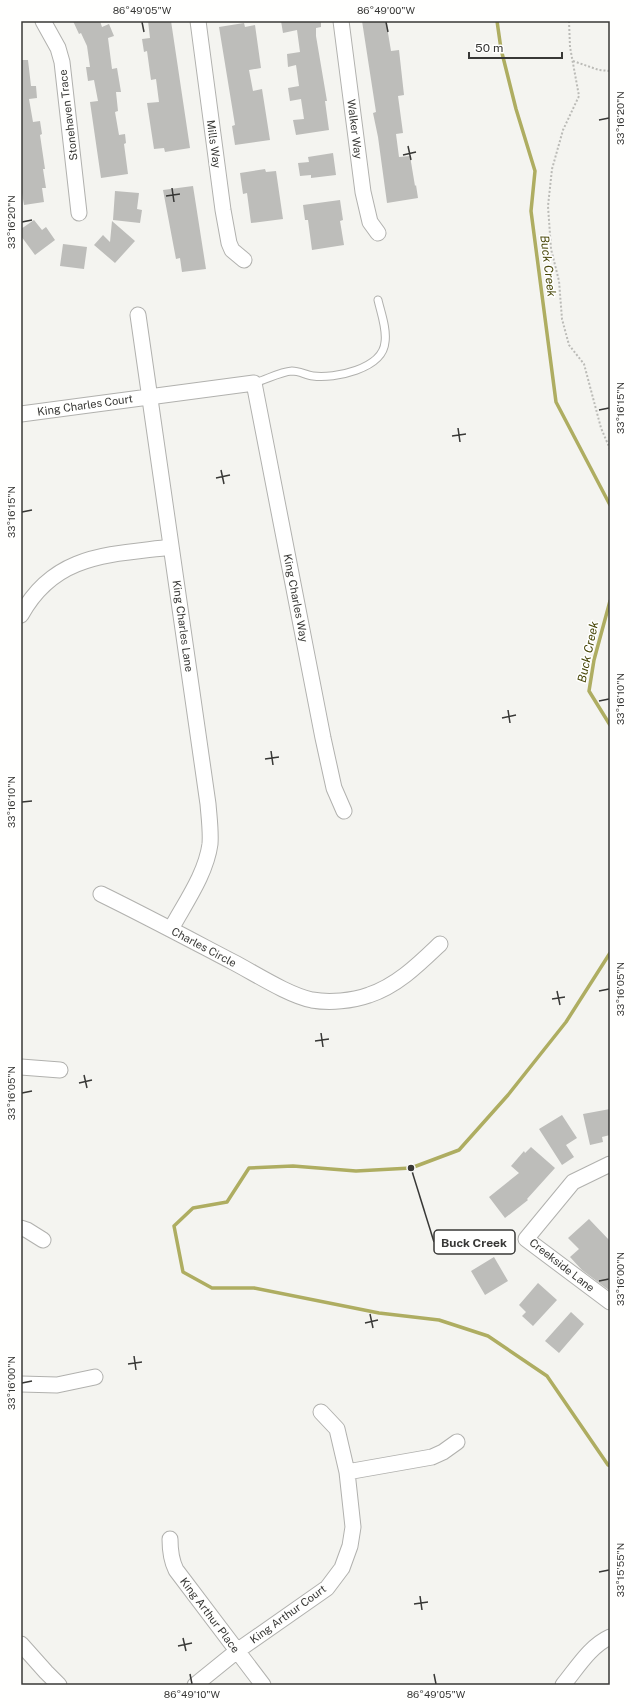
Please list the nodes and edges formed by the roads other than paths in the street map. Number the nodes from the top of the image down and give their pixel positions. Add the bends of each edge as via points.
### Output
1 (43, 21) edge
2 (198, 21) edge
3 (341, 21) edge
4 (79, 213) dead end
5 (378, 233) dead end
6 (244, 260) dead end
7 (378, 300) dead end
8 (138, 315) dead end
9 (254, 383) junction
10 (150, 396) junction
11 (21, 414) edge
12 (172, 546) junction
13 (21, 615) edge
14 (344, 811) dead end
15 (101, 894) dead end
16 (171, 929) junction
17 (440, 944) dead end
18 (21, 1067) edge
19 (60, 1070) dead end
20 (610, 1164) edge
21 (21, 1228) edge
22 (42, 1240) dead end
23 (610, 1302) edge
24 (95, 1377) dead end
25 (21, 1384) edge
26 (321, 1412) dead end
27 (457, 1442) dead end
28 (347, 1472) junction
29 (170, 1539) dead end
30 (610, 1637) edge
31 (21, 1644) edge
32 (237, 1651) junction
33 (60, 1685) edge
34 (195, 1685) edge
35 (263, 1685) edge
36 (563, 1685) edge

1 - 4 street, Stonehaven Trace via 58,48 62,62
2 - 6 street, Mills Way via 229,243 232,250
3 - 5 street, Walker Way via 363,192 370,222
7 - 9 lane via 385,343 381,354 372,363 342,374 313,376 292,371
8 - 10 street, King Charles Lane
9 - 10 street, King Charles Court
9 - 14 street, King Charles Way via 323,738 334,788
10 - 11 street, King Charles Court
10 - 12 street, King Charles Lane
12 - 13 street via 103,556 72,566 45,582
12 - 16 street, King Charles Lane via 210,833 207,857
15 - 16 street, Charles Circle
16 - 17 street, Charles Circle via 292,993 332,1001 368,996 383,990
18 - 19 street
20 - 23 street, Creekside Lane via 573,1182 526,1239
21 - 22 street
24 - 25 street via 57,1385
26 - 28 street, King Arthur Court via 337,1429
27 - 28 street via 432,1457
28 - 32 street, King Arthur Court via 353,1527 350,1546 342,1568 327,1588
29 - 32 street, King Arthur Place via 170,1553 176,1570
30 - 36 street via 588,1654
31 - 33 street
32 - 34 street, King Arthur Court
32 - 35 street, King Arthur Place

